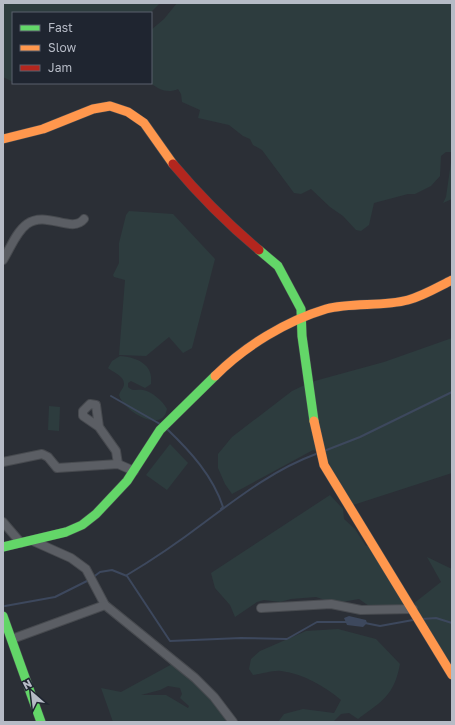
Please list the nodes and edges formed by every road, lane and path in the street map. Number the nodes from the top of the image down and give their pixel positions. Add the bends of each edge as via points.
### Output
1 (3, 139) edge
2 (84, 219) dead end
3 (3, 260) edge
4 (452, 280) edge
5 (302, 318) junction
6 (99, 427) dead end
7 (3, 462) edge
8 (118, 464) junction
9 (134, 471) junction
10 (3, 522) edge
11 (33, 541) junction
12 (21, 543) junction
13 (3, 547) edge
14 (105, 605) junction
15 (260, 608) dead end
16 (413, 609) junction
17 (3, 616) edge
18 (12, 639) junction
19 (452, 675) edge
20 (41, 722) edge
21 (233, 722) edge

1 - 5 street via 43,130 93,109 110,106 128,112 144,124 193,187 242,236 278,266 301,309
2 - 3 street via 80,224 73,226 54,220 33,220 20,230
4 - 5 street via 407,300 326,309
5 - 9 street via 232,358 160,430
5 - 16 street via 302,336 316,436 324,465
6 - 8 street via 116,451
7 - 8 street via 42,454 57,468
8 - 9 street
9 - 11 street via 110,501 82,525
10 - 12 street
11 - 12 street
11 - 14 street via 71,558 86,569
12 - 13 street
14 - 18 street
14 - 21 street via 195,678
15 - 16 street via 331,604 362,610
16 - 19 street
17 - 18 street
18 - 20 street

